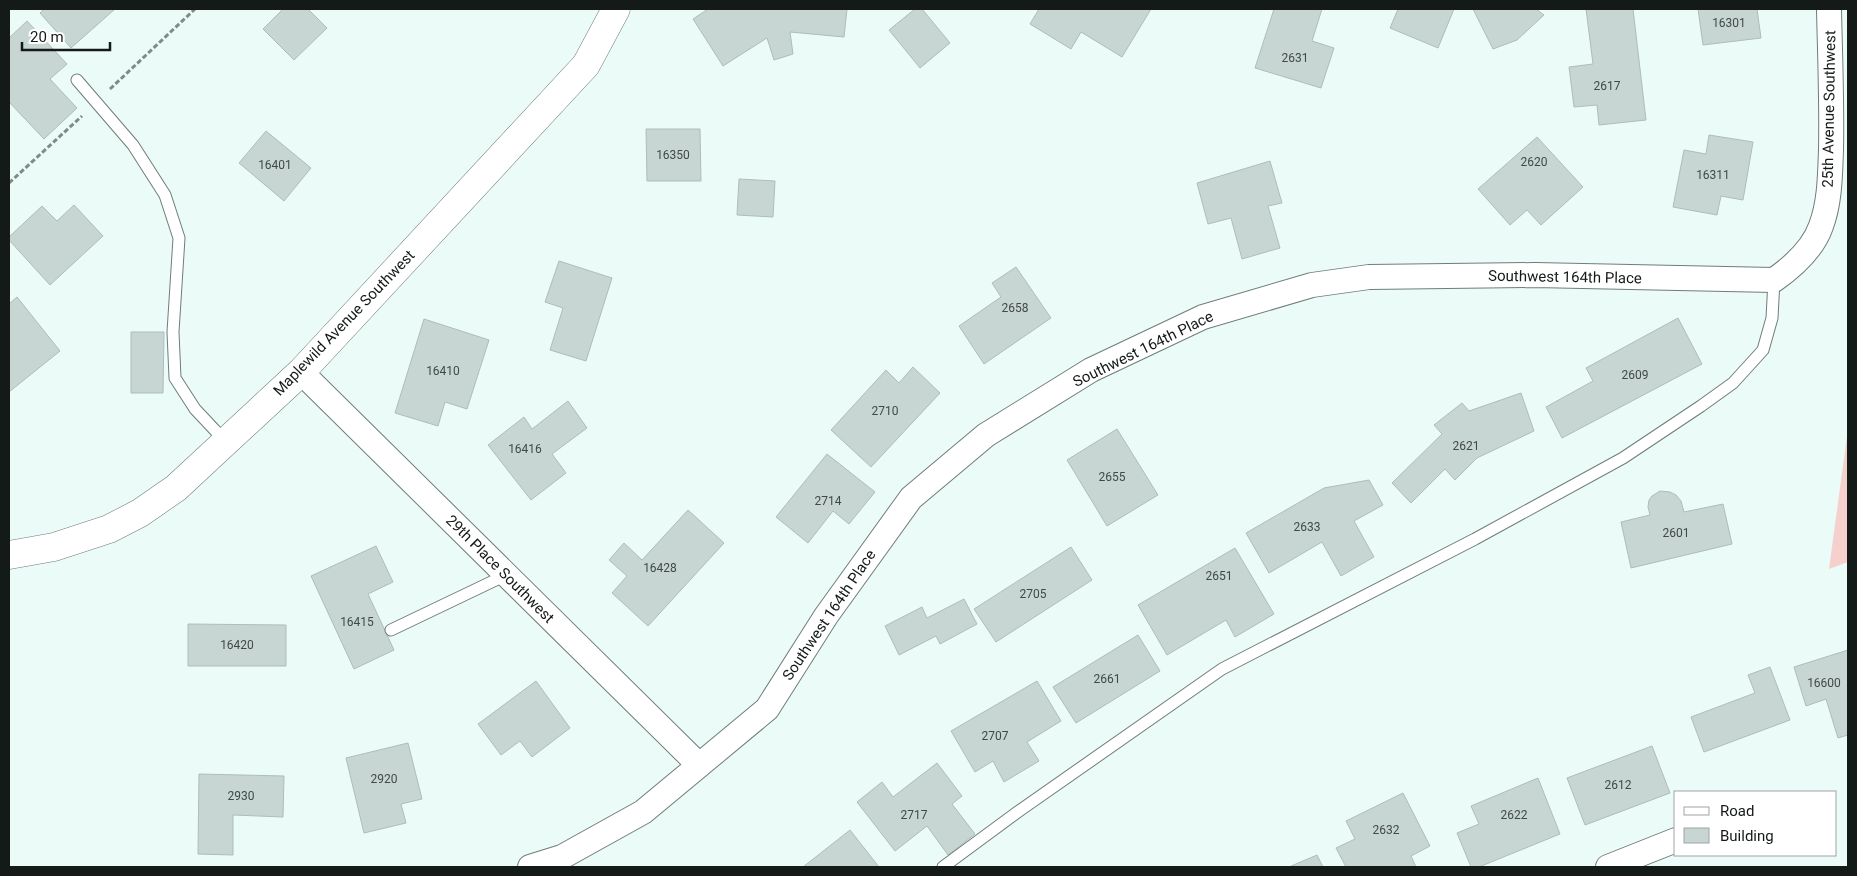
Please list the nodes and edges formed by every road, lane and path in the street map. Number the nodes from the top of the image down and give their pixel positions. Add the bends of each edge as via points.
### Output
1 (616, 9) edge
2 (1829, 9) edge
3 (77, 80) dead end
4 (1774, 280) junction
5 (301, 372) junction
6 (226, 442) junction
7 (9, 555) edge
8 (506, 575) junction
9 (391, 630) dead end
10 (699, 765) junction
11 (1674, 841) edge
12 (530, 867) edge
13 (942, 867) edge
14 (1608, 867) edge

1 - 5 street, Maplewild Avenue Southwest via 586,65
2 - 4 street, 25th Avenue Southwest via 1831,131 1828,193 1821,227 1807,252
3 - 6 lane via 133,145 165,195 179,238 173,332 175,378 195,409
4 - 10 street, Southwest 164th Place via 1535,275 1369,277 1312,285 1202,317 1091,370 986,435 911,498 826,616 767,709
4 - 13 lane via 1772,318 1763,350 1733,383 1701,406 1623,458 1475,539 1222,669
5 - 6 street, Maplewild Avenue Southwest
5 - 8 street, 29th Place Southwest
6 - 7 street, Maplewild Avenue Southwest via 176,488 109,529 54,547
8 - 9 lane
8 - 10 street, 29th Place Southwest
10 - 12 street, Southwest 164th Place via 643,812 562,857
11 - 14 street

